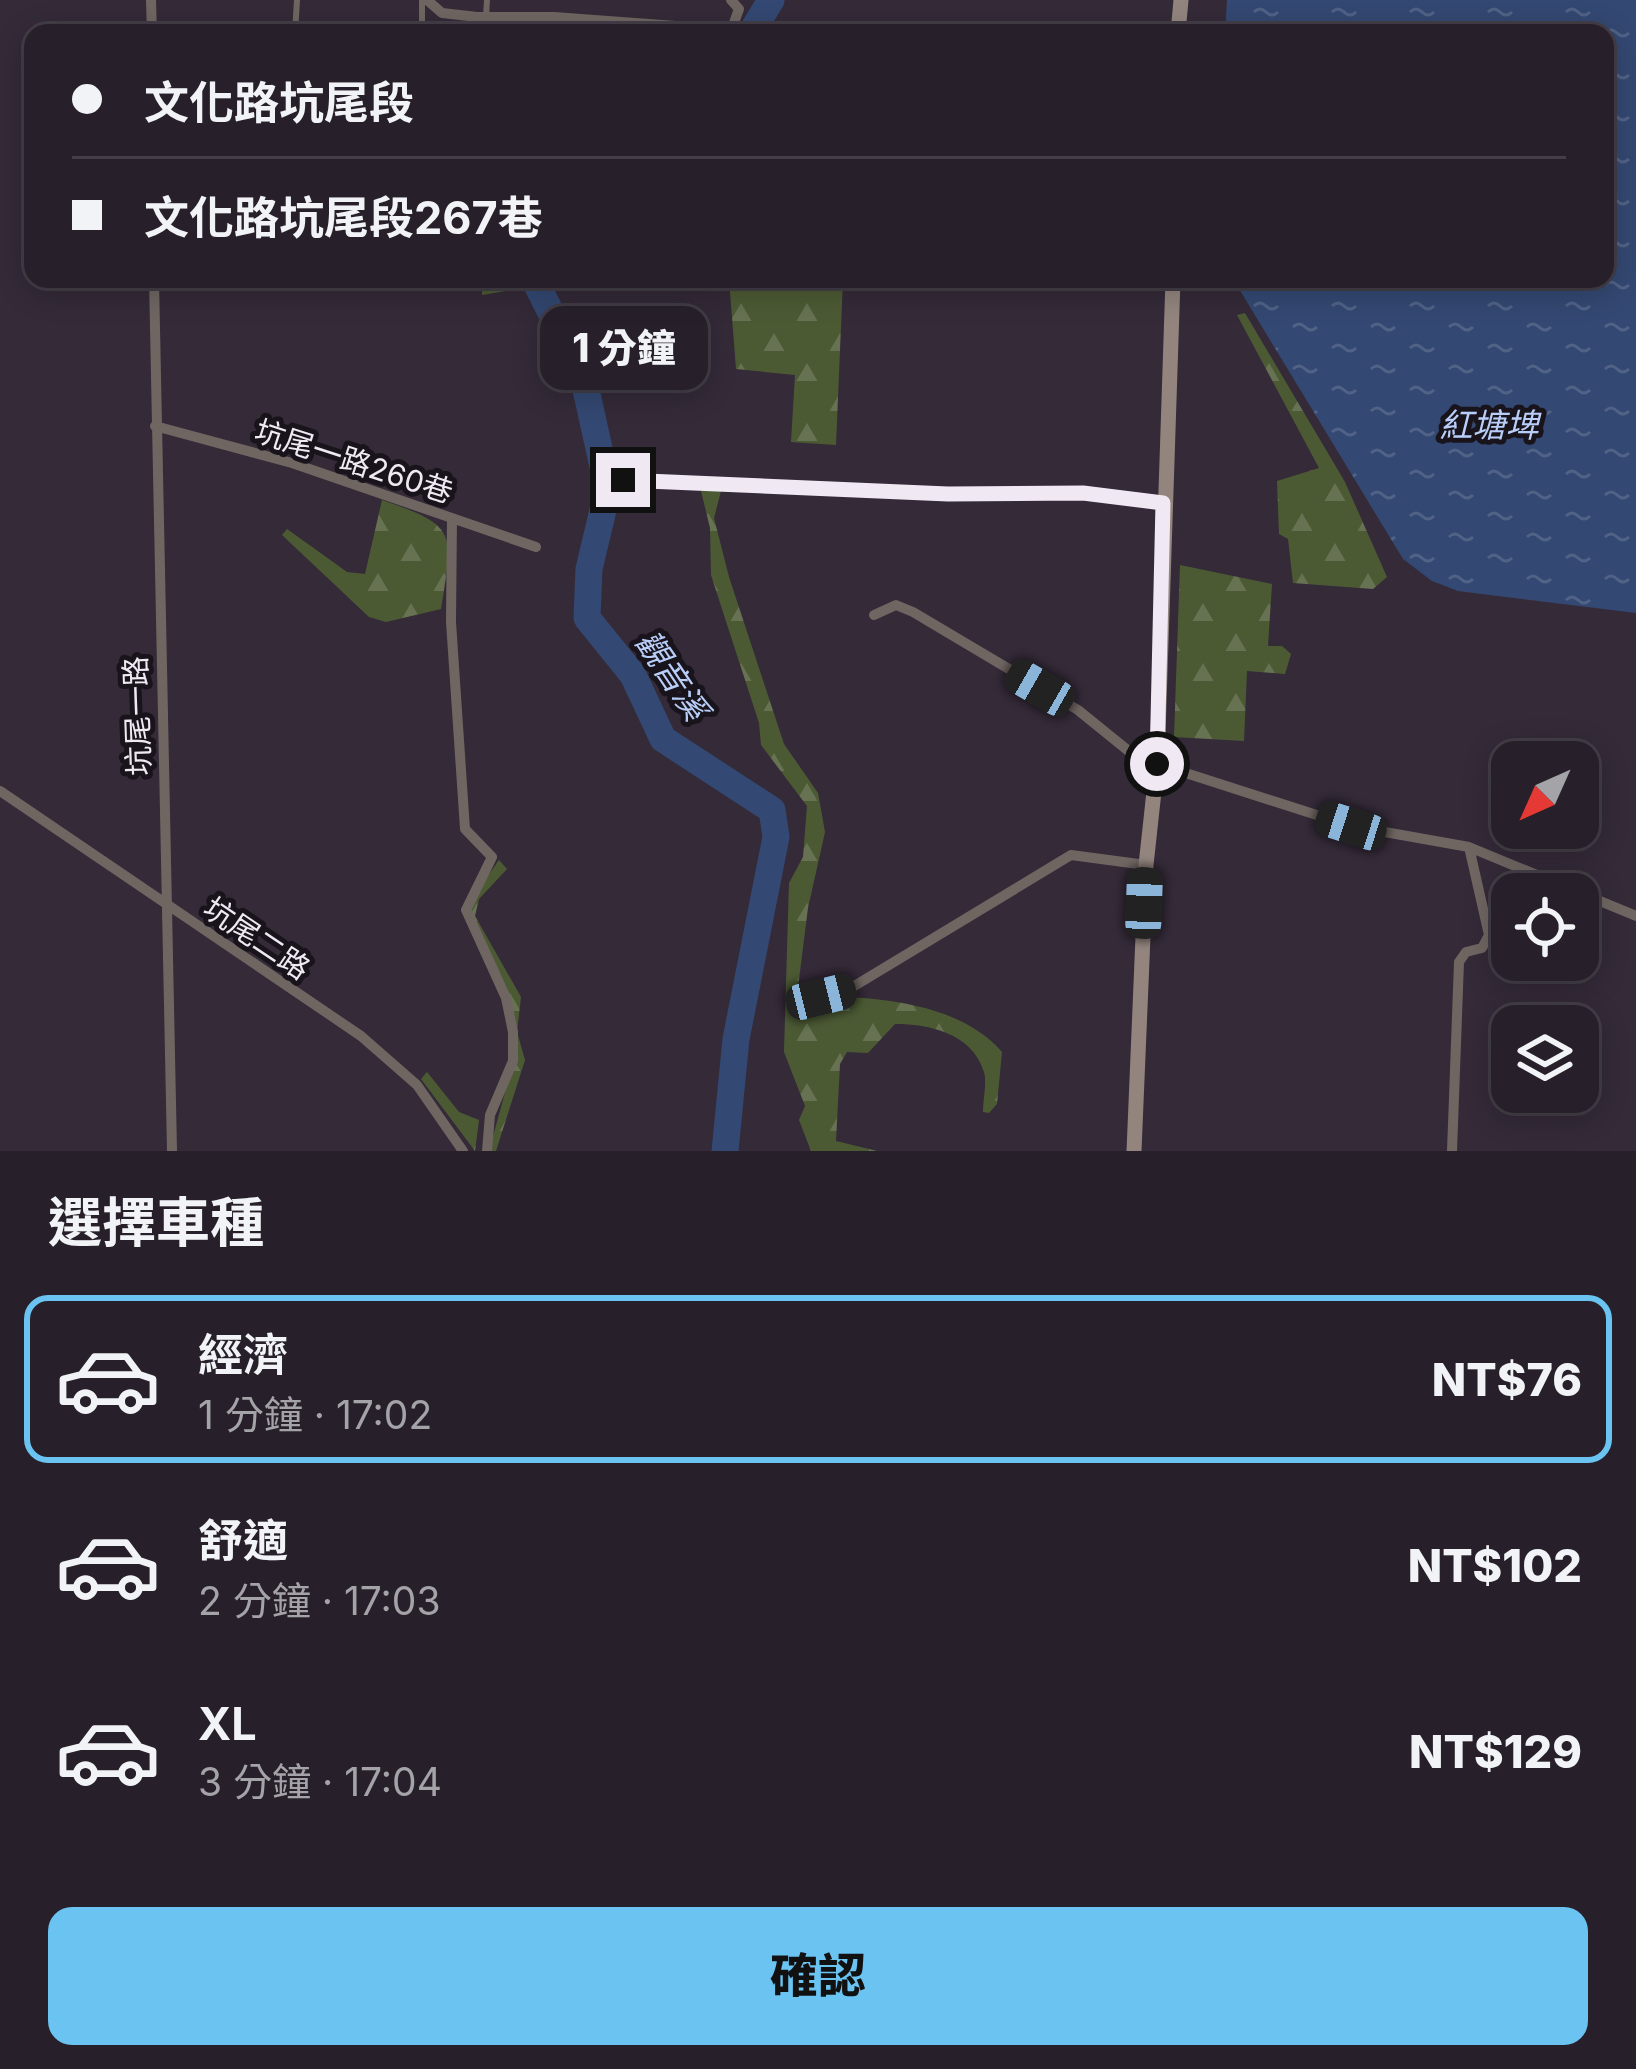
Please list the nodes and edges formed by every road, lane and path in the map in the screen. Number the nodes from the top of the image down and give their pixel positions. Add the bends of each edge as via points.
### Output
1 (424, 0) edge
2 (488, 0) edge
3 (487, 17) junction
4 (486, 24) edge
5 (619, 24) edge
6 (154, 288) edge
7 (1173, 288) edge
8 (155, 426) junction
9 (623, 480) dead end
10 (1163, 503) junction
11 (452, 518) junction
12 (536, 547) dead end
13 (874, 615) dead end
14 (1157, 764) junction
15 (0, 791) edge
16 (1469, 847) junction
17 (1145, 865) junction
18 (169, 908) junction
19 (1636, 916) edge
20 (795, 1003) dead end
21 (172, 1151) edge
22 (463, 1151) edge
23 (487, 1151) edge
24 (1134, 1151) edge
25 (1452, 1151) edge

1 - 3 street via 442,14
2 - 3 lane
3 - 4 lane
3 - 5 street
6 - 8 street, 坑尾一路
7 - 10 main road
8 - 11 street, 坑尾一路260巷
8 - 18 street, 坑尾一路
9 - 10 street via 1083,493
10 - 14 main road
11 - 12 street, 坑尾一路260巷
11 - 23 street via 465,829 492,857 466,910 513,1032
13 - 14 street via 896,605 913,612
14 - 16 street via 1351,826
14 - 17 main road
15 - 18 street, 坑尾二路
16 - 19 street
16 - 25 street via 1489,935 1459,962
17 - 20 street via 1070,855 846,991
17 - 24 main road
18 - 21 street, 坑尾一路
18 - 22 street, 坑尾二路 via 361,1036 417,1085

